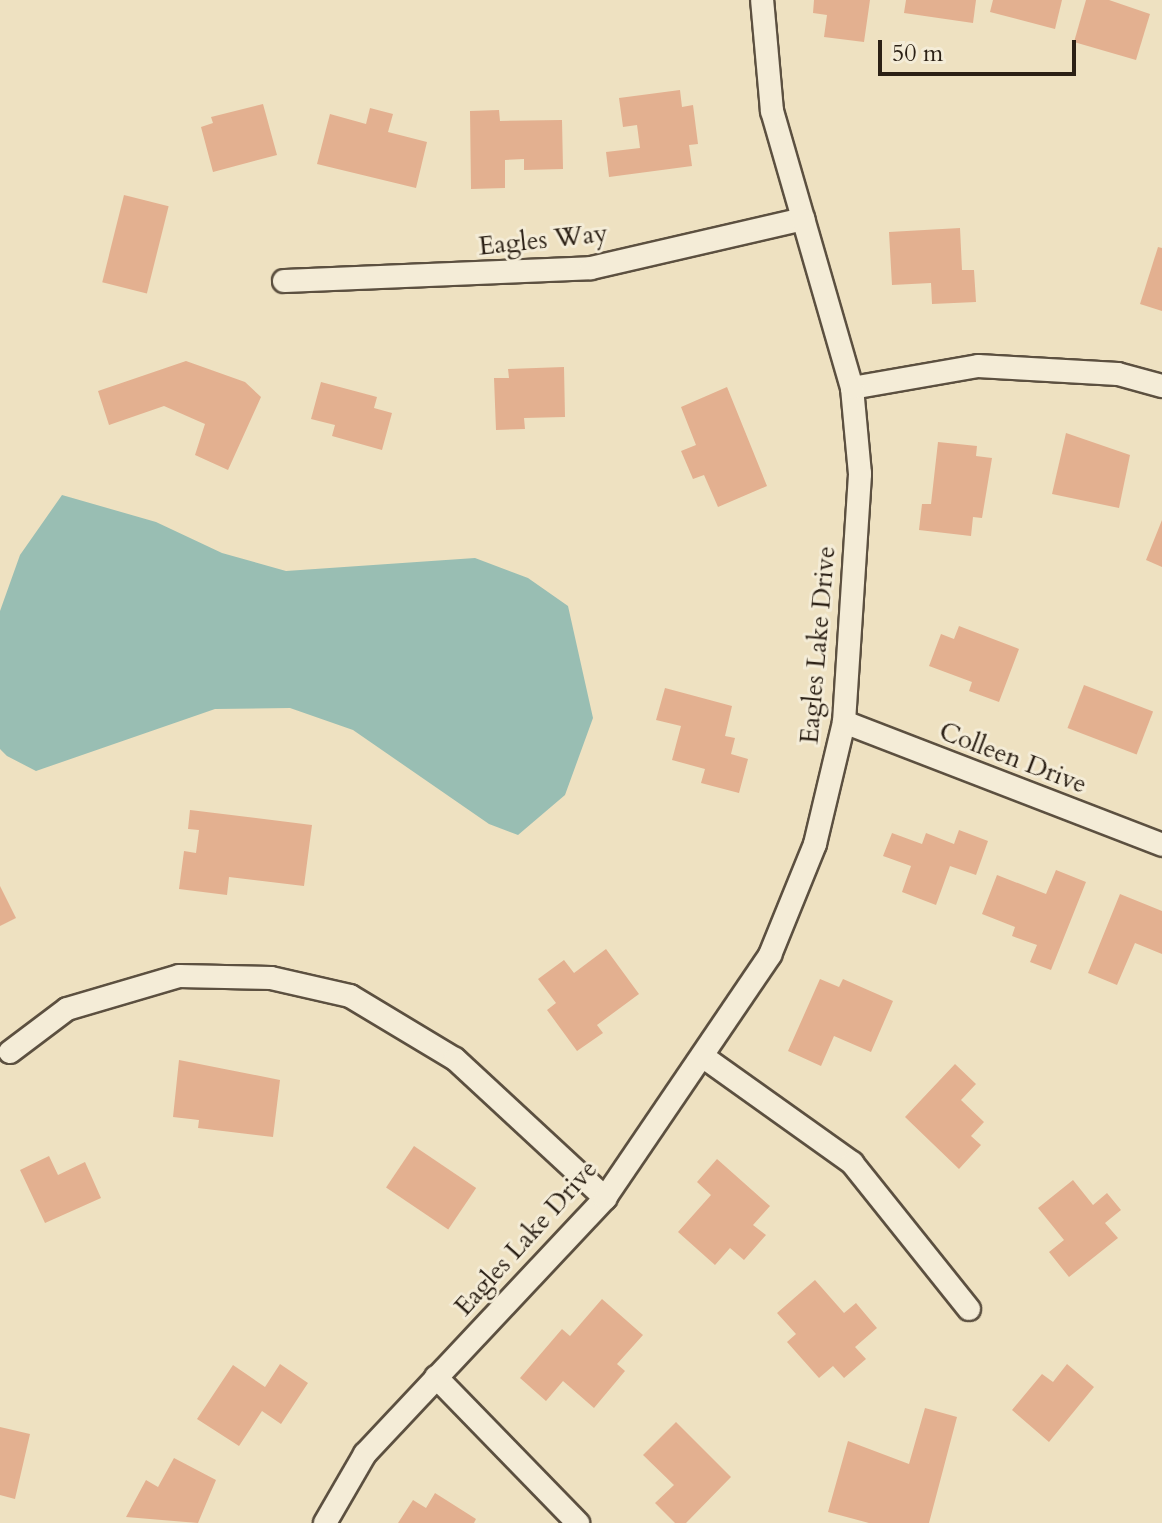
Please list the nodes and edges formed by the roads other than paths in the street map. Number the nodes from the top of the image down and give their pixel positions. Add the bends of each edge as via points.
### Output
1 (762, 0) edge
2 (803, 219) junction
3 (284, 281) dead end
4 (1162, 386) edge
5 (852, 388) junction
6 (844, 722) junction
7 (1162, 845) edge
8 (10, 1052) dead end
9 (705, 1058) junction
10 (605, 1198) junction
11 (969, 1309) dead end
12 (436, 1377) junction
13 (325, 1523) edge
14 (578, 1523) edge

1 - 2 street, Eagles Lake Drive via 772,111
2 - 3 street, Eagles Way via 591,268
2 - 5 street, Eagles Lake Drive
4 - 5 street via 1118,374 978,366
5 - 6 street, Eagles Lake Drive via 860,474
6 - 7 street, Colleen Drive
6 - 9 street, Eagles Lake Drive via 815,844 776,941
8 - 10 street via 67,1009 179,976 271,978 350,996 455,1059
9 - 10 street, Eagles Lake Drive
9 - 11 street via 852,1163
10 - 12 street, Eagles Lake Drive
12 - 13 street, Eagles Lake Drive via 365,1454
12 - 14 street

